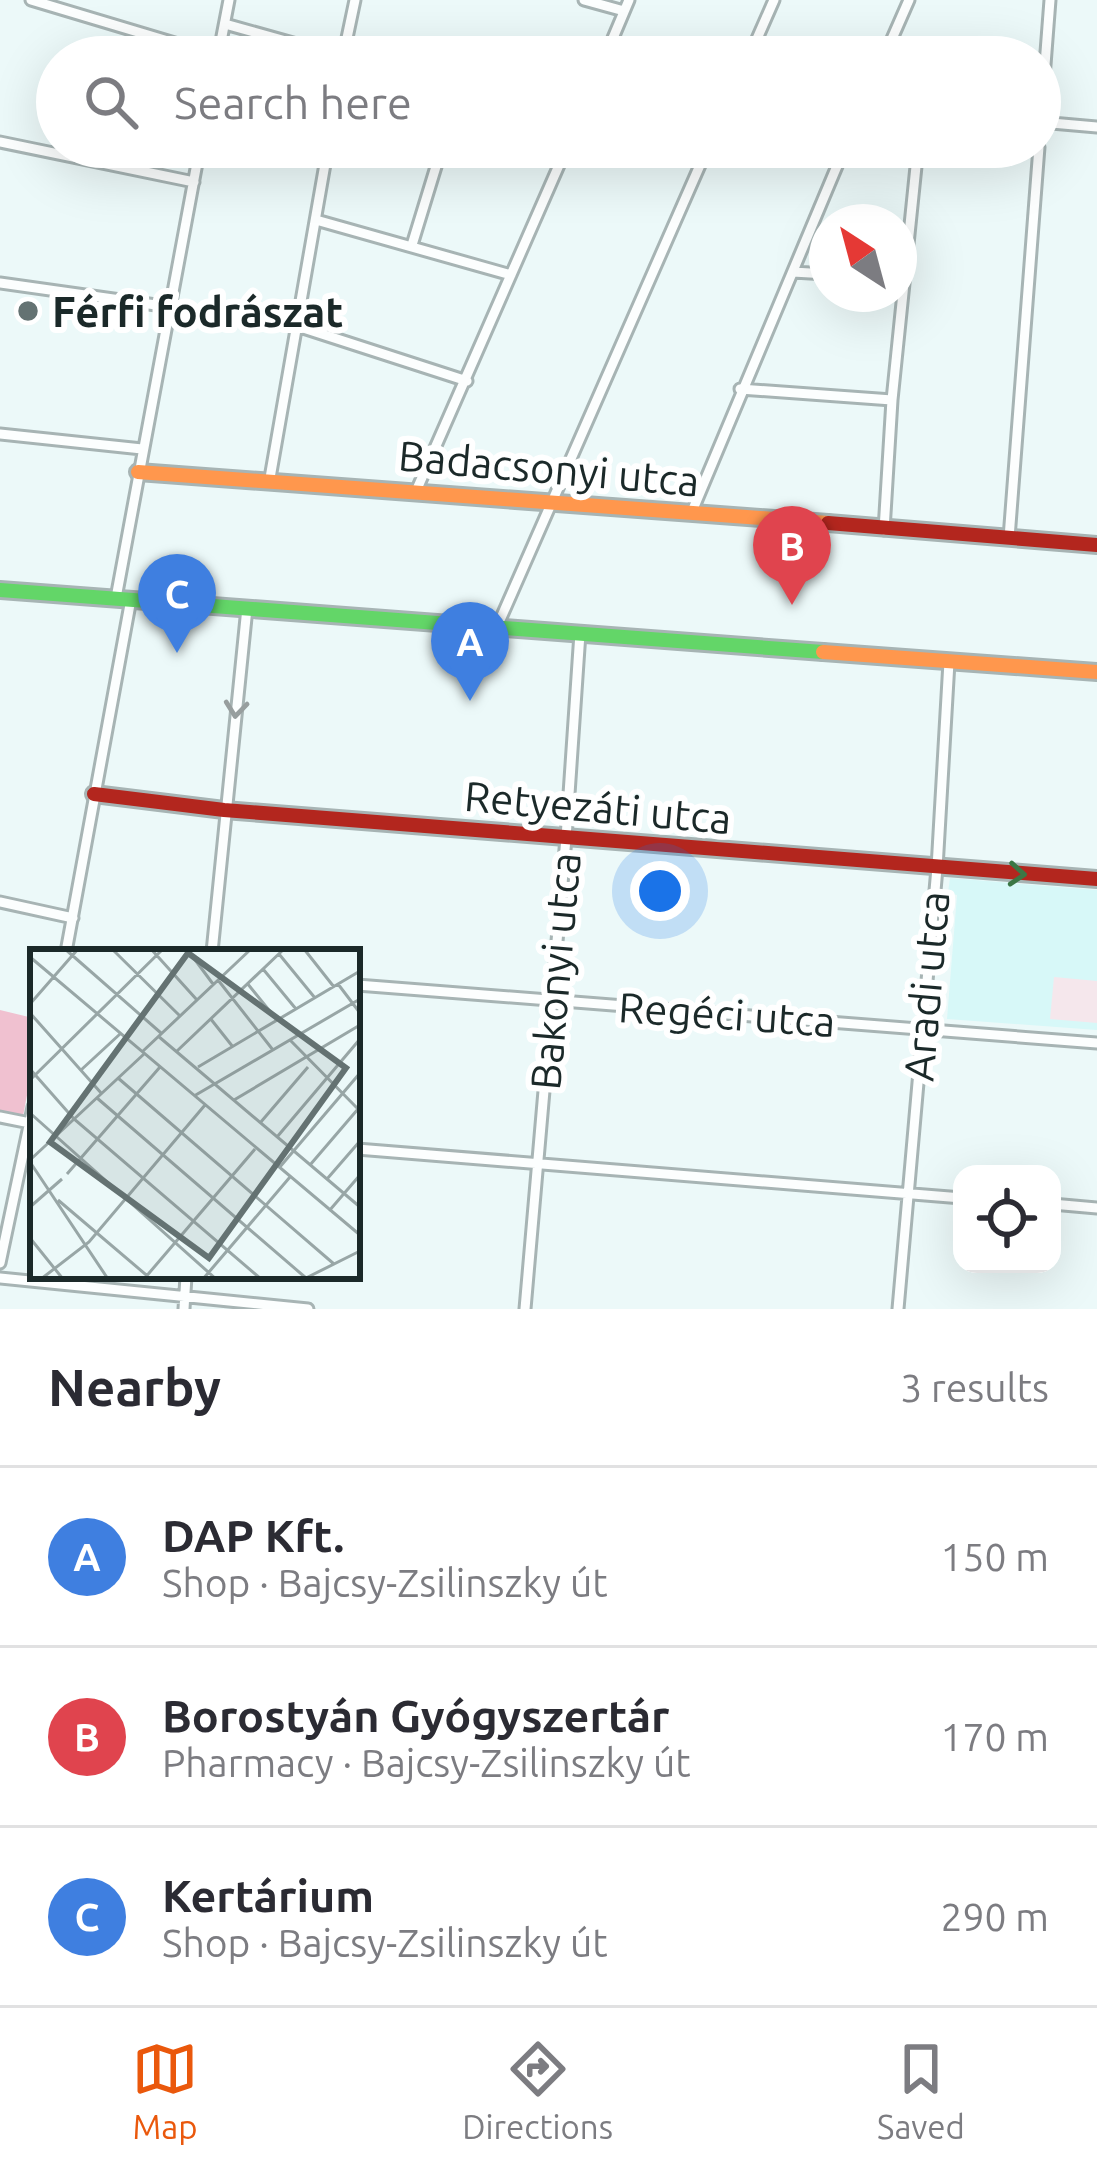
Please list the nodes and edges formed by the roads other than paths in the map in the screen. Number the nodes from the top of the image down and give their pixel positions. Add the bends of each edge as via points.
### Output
1 (31, 0) edge
2 (229, 0) edge
3 (355, 0) edge
4 (584, 0) edge
5 (774, 0) edge
6 (910, 0) edge
7 (1050, 0) edge
8 (627, 6) edge
9 (225, 24) junction
10 (149, 36) edge
11 (222, 36) edge
12 (268, 36) edge
13 (347, 36) edge
14 (614, 36) edge
15 (758, 36) edge
16 (894, 36) edge
17 (1047, 36) edge
18 (1061, 126) edge
19 (1097, 127) edge
20 (0, 142) edge
21 (36, 149) edge
22 (126, 168) edge
23 (196, 168) edge
24 (325, 168) edge
25 (436, 168) edge
26 (558, 168) edge
27 (699, 168) edge
28 (835, 168) edge
29 (915, 168) edge
30 (1037, 168) edge
31 (194, 182) junction
32 (911, 204) edge
33 (316, 220) junction
34 (412, 245) junction
35 (793, 272) junction
36 (809, 273) edge
37 (511, 275) junction
38 (0, 283) edge
39 (170, 308) junction
40 (899, 312) edge
41 (297, 326) junction
42 (467, 381) junction
43 (740, 389) junction
44 (892, 400) junction
45 (0, 434) edge
46 (142, 448) junction
47 (138, 472) junction
48 (270, 478) junction
49 (417, 489) junction
50 (553, 498) junction
51 (691, 514) junction
52 (884, 530) junction
53 (1009, 538) junction
54 (1097, 544) edge
55 (0, 590) edge
56 (124, 598) junction
57 (247, 608) junction
58 (496, 626) junction
59 (580, 632) junction
60 (950, 662) junction
61 (1097, 672) edge
62 (94, 794) junction
63 (224, 810) junction
64 (566, 838) junction
65 (937, 868) junction
66 (1097, 879) edge
67 (0, 902) edge
68 (73, 918) junction
69 (66, 949) edge
70 (212, 949) edge
71 (360, 985) edge
72 (553, 1000) junction
73 (922, 1029) junction
74 (1097, 1043) edge
75 (0, 1117) edge
76 (30, 1123) edge
77 (30, 1128) edge
78 (360, 1149) edge
79 (540, 1161) junction
80 (907, 1194) junction
81 (953, 1197) edge
82 (1061, 1205) edge
83 (1097, 1208) edge
84 (0, 1263) edge
85 (0, 1278) edge
86 (184, 1303) edge
87 (308, 1309) edge
88 (525, 1309) edge
89 (898, 1309) edge

1 - 10 street
2 - 9 street
3 - 13 street
4 - 8 street
5 - 15 street
6 - 16 street
7 - 17 street
8 - 14 street
9 - 11 street
9 - 12 street
18 - 19 street
20 - 21 street
22 - 31 street
23 - 31 street
24 - 33 street
25 - 34 street
26 - 37 street
27 - 50 street
28 - 35 street
29 - 32 street
30 - 53 street
31 - 39 street
33 - 34 street
33 - 41 street
34 - 37 street
35 - 36 street
35 - 43 street
37 - 42 street
38 - 39 street
39 - 46 street
40 - 44 street
41 - 42 street
41 - 48 street
42 - 49 street
43 - 44 street
43 - 51 street
44 - 52 street
45 - 46 street
46 - 47 street
47 - 48 street, Badacsonyi utca
47 - 56 street
48 - 49 street, Badacsonyi utca
49 - 50 street, Badacsonyi utca
50 - 51 street, Badacsonyi utca
50 - 58 street
51 - 52 street, Badacsonyi utca
52 - 53 street, Badacsonyi utca
53 - 54 street, Badacsonyi utca
55 - 56 street
56 - 57 street
56 - 62 street
57 - 58 street
57 -> 63 street
58 - 59 street
59 - 60 street
59 - 64 street, Bakonyi utca
60 - 61 street
60 - 65 street, Aradi utca
62 - 63 street, Retyezáti utca
62 - 68 street
63 - 64 street, Retyezáti utca
63 - 70 street
64 - 65 street, Retyezáti utca
64 - 72 street, Bakonyi utca
65 -> 66 street, Retyezáti utca
65 - 73 street, Aradi utca
67 - 68 street
68 - 69 street
71 - 72 street, Regéci utca
72 - 73 street, Regéci utca
72 - 79 street, Bakonyi utca
73 - 74 street, Regéci utca
73 - 80 street, Aradi utca
75 - 76 street
77 - 84 street
78 - 79 street
79 - 80 street
79 - 88 street, Bakonyi utca
80 - 81 street
80 - 89 street, Aradi utca
82 - 83 street
85 - 86 street
86 - 87 street

